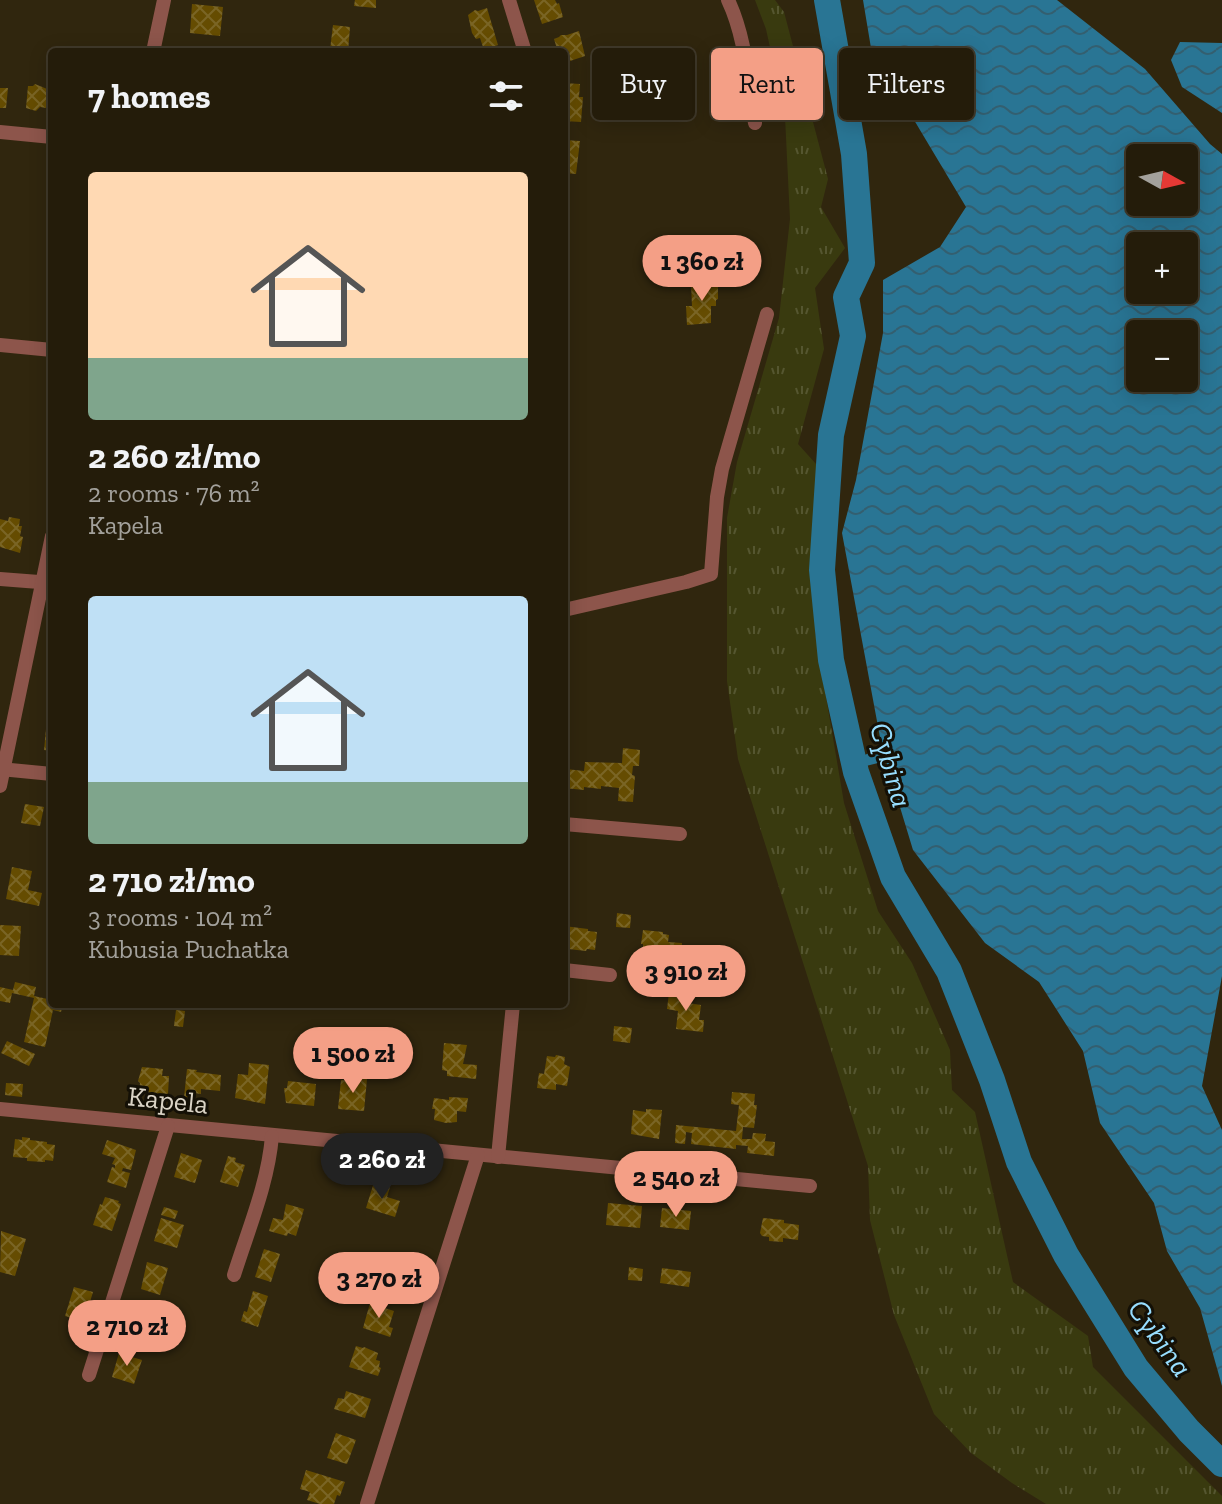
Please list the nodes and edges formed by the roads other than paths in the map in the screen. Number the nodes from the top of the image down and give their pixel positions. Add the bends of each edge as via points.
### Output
1 (164, 0) edge
2 (509, 0) edge
3 (728, 0) edge
4 (154, 48) edge
5 (524, 48) edge
6 (755, 123) dead end
7 (0, 132) edge
8 (48, 137) edge
9 (767, 314) dead end
10 (0, 345) edge
11 (48, 350) edge
12 (0, 579) edge
13 (47, 583) edge
14 (568, 609) edge
15 (2, 770) edge
16 (48, 774) edge
17 (0, 786) edge
18 (568, 824) edge
19 (680, 834) dead end
20 (568, 970) edge
21 (610, 975) dead end
22 (513, 1008) edge
23 (0, 1109) edge
24 (168, 1126) junction
25 (272, 1136) junction
26 (478, 1155) junction
27 (498, 1157) junction
28 (810, 1186) dead end
29 (234, 1275) dead end
30 (89, 1375) dead end
31 (367, 1504) edge

1 - 4 street
2 - 5 street
3 - 6 street via 742,44
7 - 8 street
9 - 14 street via 722,469 711,574
10 - 11 street
12 - 13 street
13 - 15 street
15 - 16 street
15 - 17 street
18 - 19 street
20 - 21 street
22 - 27 street
23 - 24 street, Kapela
24 - 25 street, Kapela
24 - 30 street
25 - 26 street, Kapela
25 - 29 street
26 - 27 street, Kapela
26 - 31 street
27 - 28 street, Kapela

